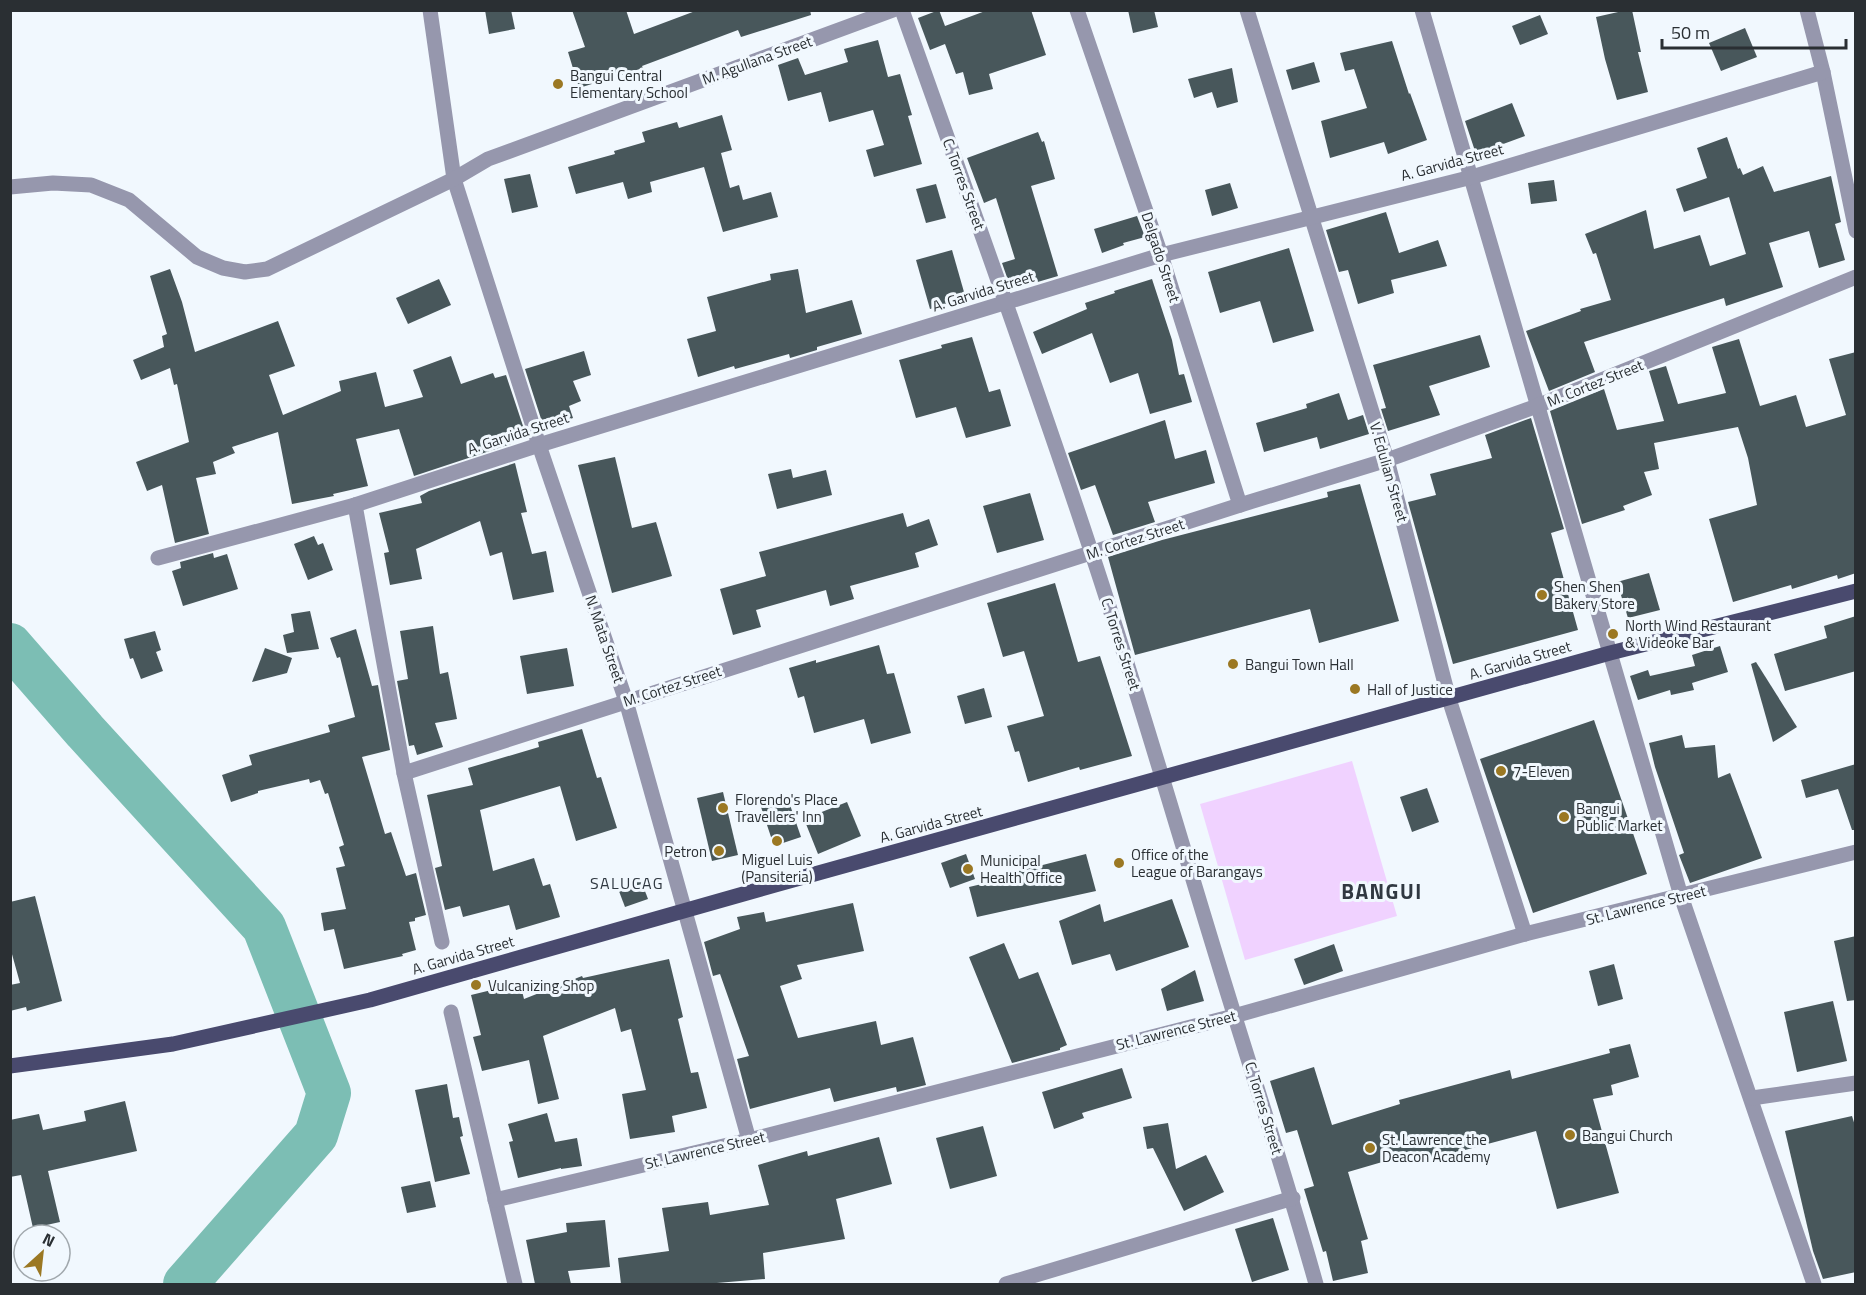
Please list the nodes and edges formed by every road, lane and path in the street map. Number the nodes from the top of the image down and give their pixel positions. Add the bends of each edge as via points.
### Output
1 (430, 10) edge
2 (893, 10) edge
3 (902, 10) edge
4 (1077, 10) edge
5 (1247, 10) edge
6 (1422, 10) edge
7 (1808, 10) edge
8 (1822, 72) junction
9 (1472, 177) junction
10 (454, 179) junction
11 (10, 187) edge
12 (1311, 217) junction
13 (1856, 231) edge
14 (1161, 255) junction
15 (1856, 276) edge
16 (1007, 303) junction
17 (1537, 406) junction
18 (539, 445) junction
19 (1387, 460) junction
20 (355, 505) junction
21 (1240, 505) junction
22 (1092, 553) junction
23 (158, 558) dead end
24 (1856, 591) edge
25 (1610, 653) junction
26 (1449, 699) junction
27 (626, 701) junction
28 (404, 773) junction
29 (1164, 779) junction
30 (1856, 852) edge
31 (1681, 896) junction
32 (685, 910) junction
33 (1525, 934) junction
34 (442, 942) dead end
35 (451, 1012) dead end
36 (1234, 1016) junction
37 (10, 1066) edge
38 (1856, 1083) edge
39 (1752, 1098) junction
40 (749, 1140) junction
41 (1293, 1198) junction
42 (495, 1200) junction
43 (515, 1284) edge
44 (1006, 1284) edge
45 (1316, 1284) edge
46 (1814, 1284) edge

1 - 10 street, N. Mata Street
2 - 10 street, M. Agullana Street via 488,159
3 - 16 street, C. Torres Street
4 - 14 street, Delgado Street
5 - 12 street, V. Edulian Street
6 - 9 street
7 - 8 street
8 - 9 street, A. Garvida Street
8 - 13 street
9 - 12 street, A. Garvida Street
9 - 17 street
10 - 11 street, M. Agullana Street via 267,269 245,272 197,257 129,200 91,185
10 - 18 street, N. Mata Street
12 - 14 street, A. Garvida Street
12 - 19 street, V. Edulian Street
14 - 16 street, A. Garvida Street
14 - 21 street, Delgado Street
15 - 17 street, M. Cortez Street
16 - 18 street, A. Garvida Street
16 - 22 street, C. Torres Street
17 - 19 street, M. Cortez Street
17 - 25 street
18 - 20 street, A. Garvida Street
18 - 27 street, N. Mata Street
19 - 21 street, M. Cortez Street
19 - 26 street, V. Edulian Street
20 - 23 street, A. Garvida Street
20 - 28 street
21 - 22 street, M. Cortez Street
22 - 27 street, M. Cortez Street
22 - 29 street, C. Torres Street
24 - 25 main road, A. Garvida Street
25 - 26 main road, A. Garvida Street
25 - 31 street
26 - 29 main road, A. Garvida Street
26 - 33 street, V. Edulian Street
27 - 28 street, M. Cortez Street
27 - 32 street, N. Mata Street
28 - 34 street
29 - 32 main road, A. Garvida Street
29 - 36 street, C. Torres Street
30 - 31 street, St. Lawrence Street
31 - 33 street, St. Lawrence Street
31 - 39 street
32 - 37 main road, A. Garvida Street via 370,1000 173,1044
32 - 40 street, N. Mata Street
33 - 36 street, St. Lawrence Street
35 - 42 street
36 - 40 street, St. Lawrence Street
36 - 41 street, C. Torres Street
38 - 39 street
39 - 46 street
40 - 42 street, St. Lawrence Street
41 - 44 street
41 - 45 street, C. Torres Street
42 - 43 street

